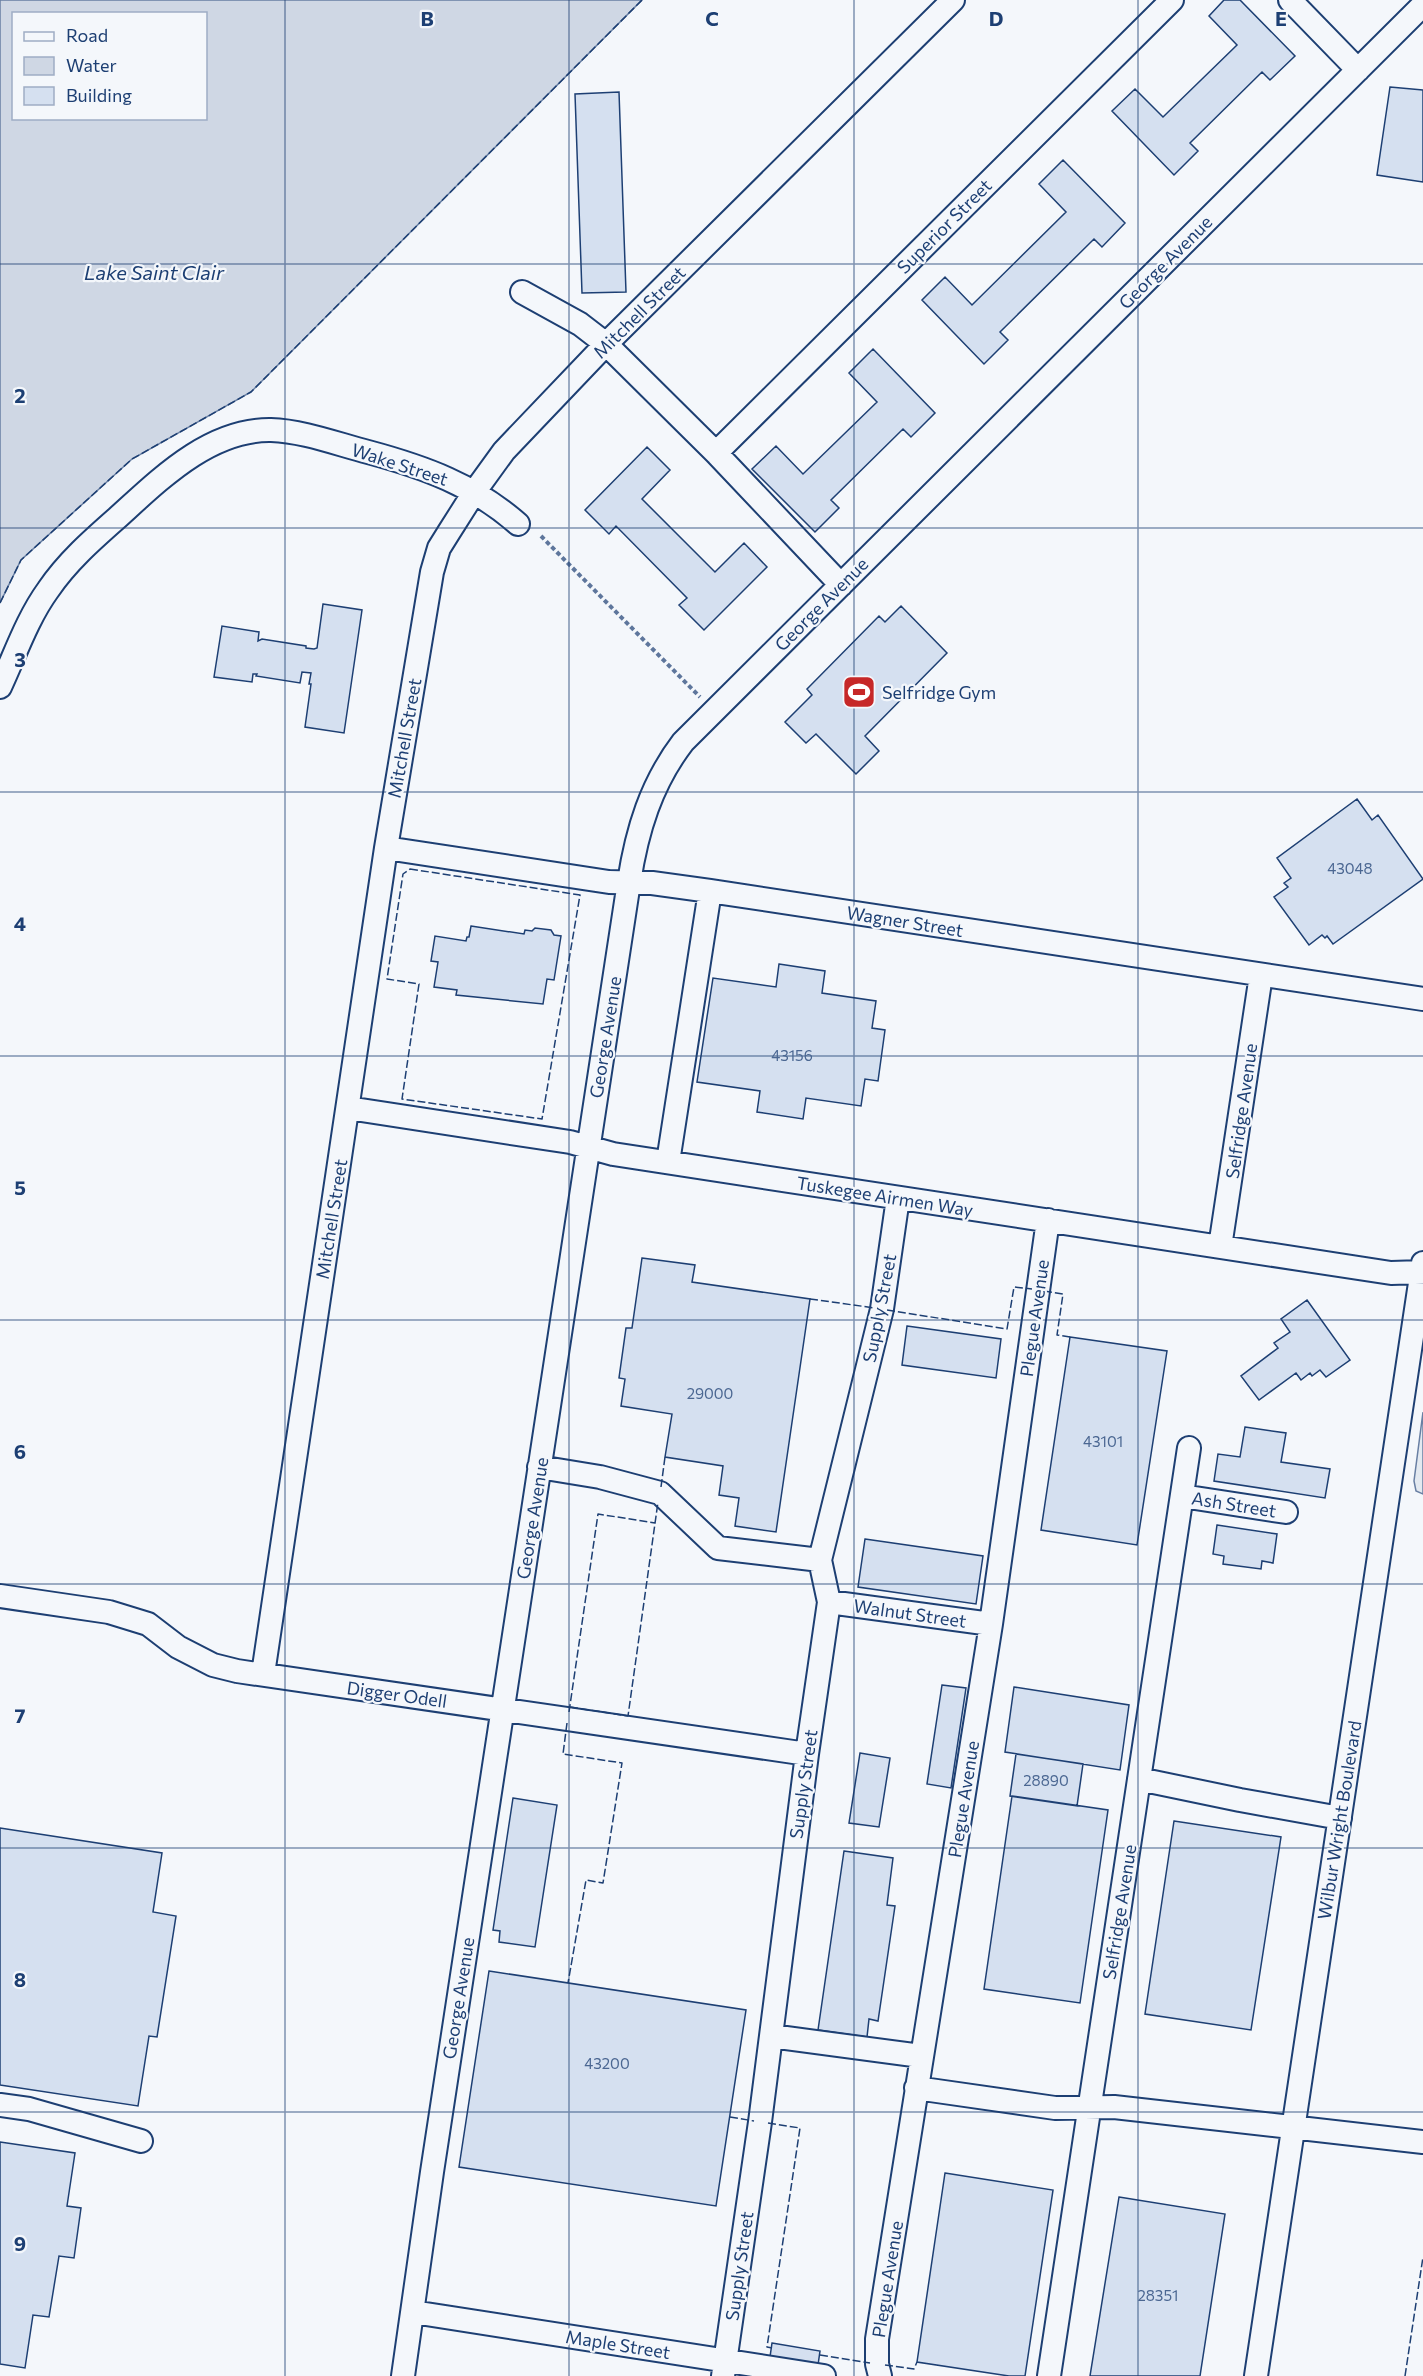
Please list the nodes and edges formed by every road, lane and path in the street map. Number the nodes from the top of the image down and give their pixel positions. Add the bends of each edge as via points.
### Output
1 (952, 0) edge
2 (1172, 0) edge
3 (1290, 0) edge
4 (1423, 5) edge
5 (1358, 70) junction
6 (522, 292) dead end
7 (606, 344) junction
8 (716, 453) junction
9 (475, 491) junction
10 (518, 524) dead end
11 (542, 536) dead end
12 (841, 585) junction
13 (0, 687) edge
14 (703, 699) dead end
15 (386, 848) junction
16 (629, 882) junction
17 (710, 891) junction
18 (1261, 975) junction
19 (1423, 999) edge
20 (348, 1108) junction
21 (588, 1147) junction
22 (668, 1162) junction
23 (897, 1198) junction
24 (1047, 1220) junction
25 (1220, 1247) junction
26 (1423, 1269) edge
27 (1189, 1448) dead end
28 (539, 1467) junction
29 (1182, 1496) junction
30 (1286, 1512) dead end
31 (820, 1560) junction
32 (0, 1596) edge
33 (829, 1602) junction
34 (991, 1624) junction
35 (263, 1674) junction
36 (503, 1710) junction
37 (807, 1754) junction
38 (1139, 1779) junction
39 (1340, 1818) junction
40 (771, 2036) junction
41 (921, 2056) junction
42 (916, 2088) junction
43 (0, 2105) edge
44 (1089, 2108) junction
45 (1293, 2126) junction
46 (141, 2141) dead end
47 (1423, 2142) edge
48 (413, 2312) junction
49 (724, 2368) edge
50 (403, 2376) edge
51 (824, 2376) edge
52 (880, 2376) edge
53 (1049, 2376) edge
54 (1256, 2376) edge

1 - 7 street, Mitchell Street
2 - 8 street, Superior Street
3 - 5 street
4 - 5 street, George Avenue
5 - 12 street, George Avenue
6 - 7 street via 580,324
7 - 8 street
7 - 9 street, Mitchell Street via 504,451
8 - 12 street
9 - 10 street, Wake Street
9 - 13 street, Wake Street via 418,466 293,433 246,433 212,445 170,471 78,553 38,606
9 - 15 street, Mitchell Street via 435,560
11 - 14 path
12 - 16 street, George Avenue via 670,759 645,810
15 - 16 street, Wagner Street
15 - 20 street, Mitchell Street
16 - 17 street, Wagner Street
16 - 21 street, George Avenue
17 - 18 street, Wagner Street
17 - 22 street
18 - 19 street, Wagner Street
18 - 25 street, Selfridge Avenue
20 - 21 street, Tuskegee Airmen Way
20 - 35 street, Mitchell Street
21 - 22 street, Tuskegee Airmen Way
21 - 28 street, George Avenue
22 - 23 street, Tuskegee Airmen Way
23 - 24 street, Tuskegee Airmen Way
23 - 31 street, Supply Street via 882,1309
24 - 25 street, Tuskegee Airmen Way
24 - 34 street, Plegue Avenue
25 - 26 street, Tuskegee Airmen Way via 1391,1273
26 - 39 street, Wilbur Wright Boulevard
27 - 29 street, Selfridge Avenue
28 - 31 street via 600,1477 660,1493 718,1548
28 - 36 street, George Avenue
29 - 30 street, Ash Street
29 - 38 street, Selfridge Avenue
31 - 33 street, Supply Street
32 - 35 street, Digger Odell via 109,1612 148,1624 178,1647 213,1665
33 - 34 street, Walnut Street
33 - 37 street, Supply Street
34 - 41 street, Plegue Avenue
35 - 36 street, Digger Odell
36 - 37 street, Digger Odell
36 - 48 street, George Avenue
37 - 40 street, Supply Street
38 - 39 street
38 - 44 street, Selfridge Avenue
39 - 45 street, Wilbur Wright Boulevard
40 - 41 street
40 - 49 street, Supply Street
41 - 42 street, Plegue Avenue
42 - 44 street via 1055,2108
42 - 52 street, Plegue Avenue via 877,2339
43 - 46 street via 28,2109
44 - 45 street via 1114,2107
44 - 53 street, Selfridge Avenue
45 - 47 street
45 - 54 street, Wilbur Wright Boulevard
48 - 49 street, Maple Street
48 - 50 street, George Avenue
49 - 51 street, Maple Street

